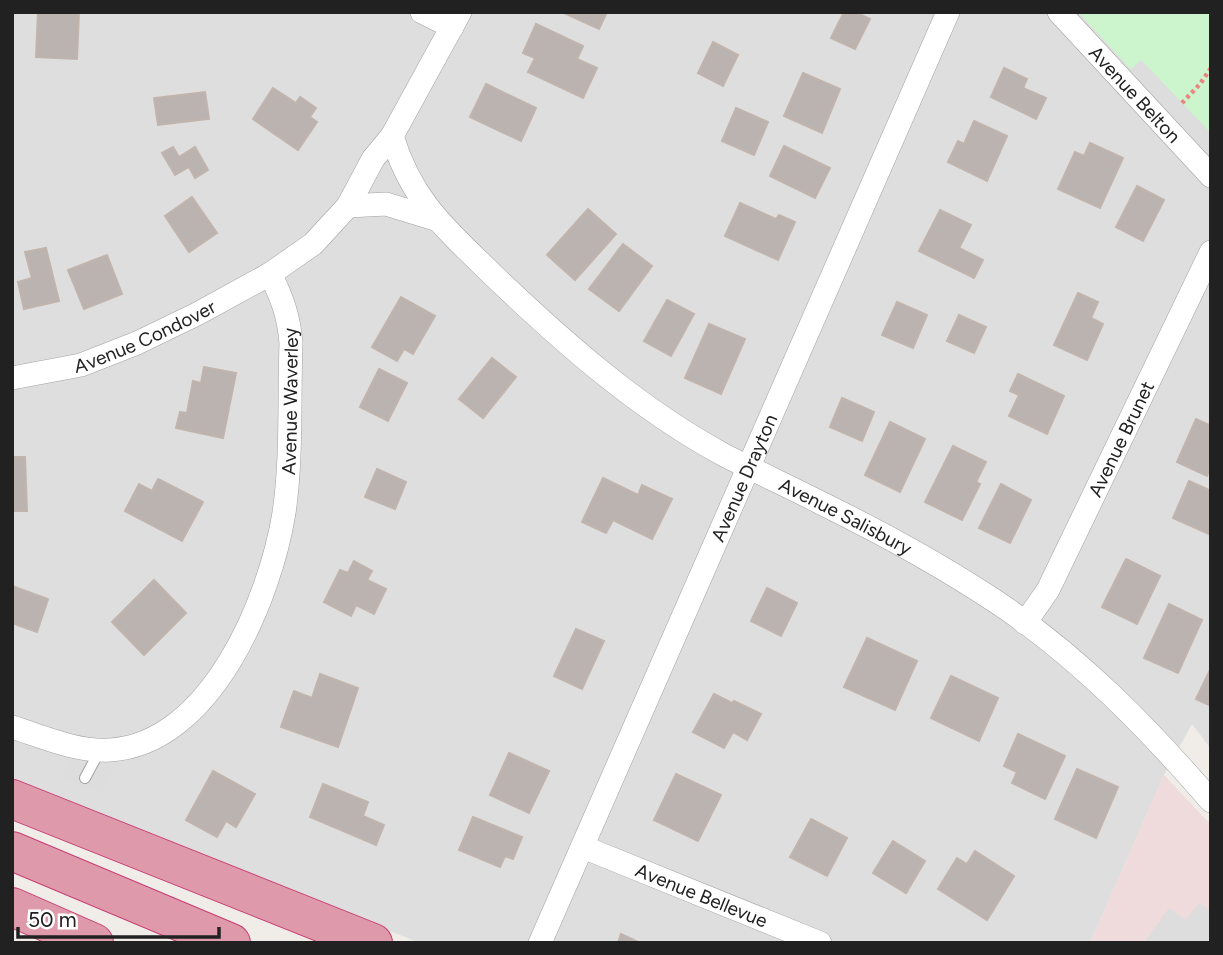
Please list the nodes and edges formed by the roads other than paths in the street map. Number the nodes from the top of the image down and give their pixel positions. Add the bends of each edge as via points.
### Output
1 (422, 12) edge
2 (948, 12) edge
3 (1059, 12) edge
4 (456, 19) edge
5 (392, 136) junction
6 (1211, 176) edge
7 (348, 206) junction
8 (435, 219) junction
9 (1211, 252) edge
10 (271, 274) junction
11 (12, 378) edge
12 (749, 467) junction
13 (1025, 623) junction
14 (12, 727) edge
15 (89, 749) junction
16 (85, 778) dead end
17 (12, 799) edge
18 (1211, 801) edge
19 (583, 847) junction
20 (12, 851) edge
21 (12, 907) edge
22 (94, 943) edge
23 (231, 943) edge
24 (373, 943) edge
25 (540, 943) edge
26 (820, 943) edge

1 - 4 street
2 - 12 street, Avenue Drayton
3 - 6 street, Avenue Belton
4 - 5 street
5 - 7 street via 373,159
5 - 8 street, Avenue Salisbury via 411,184
7 - 8 street, Avenue Salisbury via 386,204
7 - 10 street via 313,244
8 - 12 street, Avenue Salisbury via 528,309 603,372 673,424
9 - 13 street, Avenue Brunet via 1048,590
10 - 11 street, Avenue Condover via 104,357
10 - 15 street, Avenue Waverley via 287,313 291,343 284,510 262,592 220,675 183,720 142,745
12 - 13 street, Avenue Salisbury via 899,544
12 - 19 street, Avenue Drayton
13 - 18 street, Avenue Salisbury via 1103,685
14 - 15 street
15 - 16 lane
17 - 24 highway
19 - 25 street, Avenue Drayton
19 - 26 street, Avenue Bellevue
20 - 23 highway
21 - 22 highway

